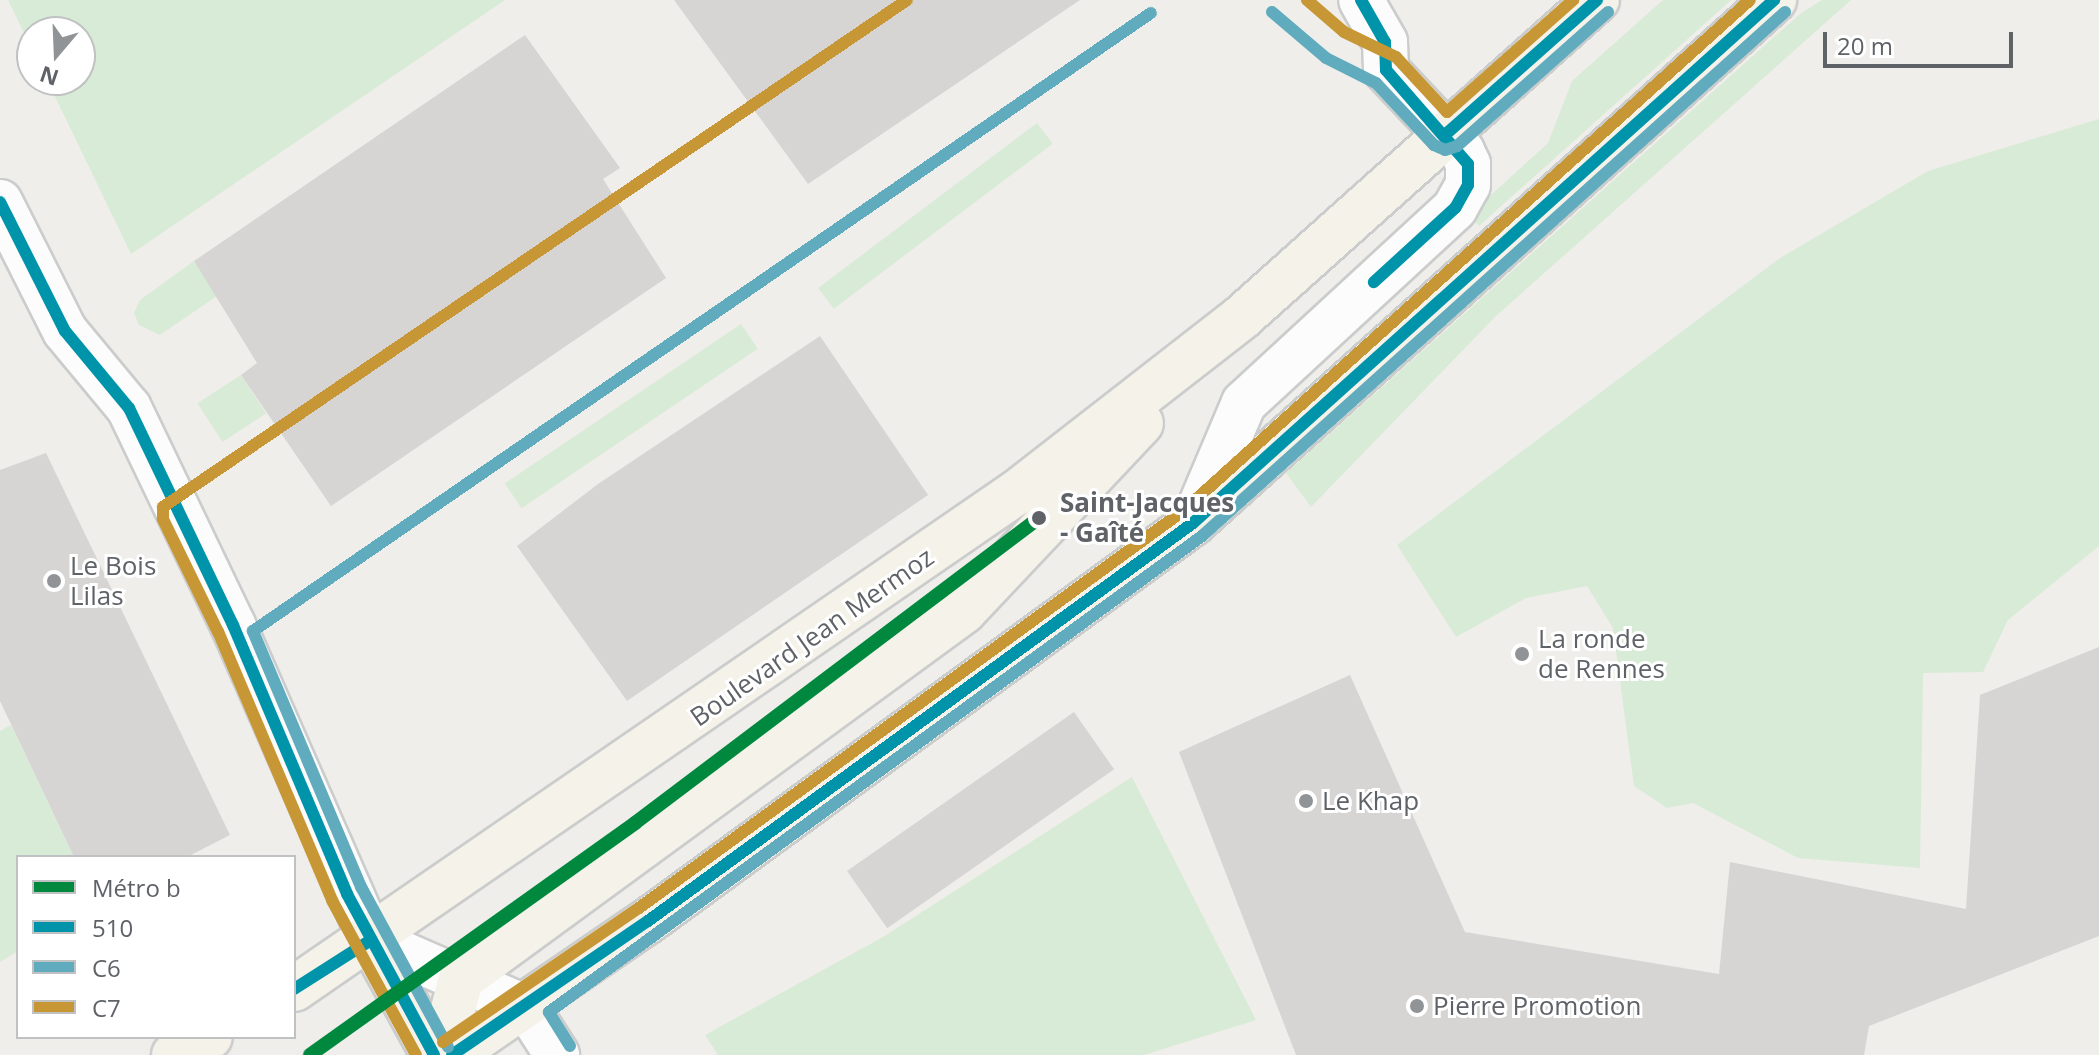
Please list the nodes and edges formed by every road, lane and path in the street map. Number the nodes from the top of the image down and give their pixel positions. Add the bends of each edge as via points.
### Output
1 (1361, 0) edge
2 (1597, 0) edge
3 (1774, 0) edge
4 (1446, 134) junction
5 (0, 202) edge
6 (1242, 317) junction
7 (1193, 523) junction
8 (371, 940) junction
9 (461, 979) junction
10 (296, 988) edge
11 (527, 1008) junction
12 (206, 1039) edge
13 (174, 1055) edge
14 (434, 1055) edge
15 (441, 1055) edge
16 (452, 1055) edge
17 (557, 1055) edge

1 - 4 street via 1385,42 1386,70
2 - 4 main road, Boulevard Jean Mermoz
3 - 7 main road
4 - 6 main road, Boulevard Jean Mermoz
4 - 7 street via 1468,164 1468,185 1455,208 1244,403
5 - 8 street via 65,331 129,408 233,625
6 - 8 main road, Boulevard Jean Mermoz via 916,566
6 - 9 main road, Boulevard Jean Mermoz via 964,611
7 - 11 main road
8 - 9 street
8 - 10 main road, Boulevard Jean Mermoz
8 - 14 main road
9 - 11 street
9 - 15 main road
11 - 16 main road
11 - 17 street
12 - 13 main road

